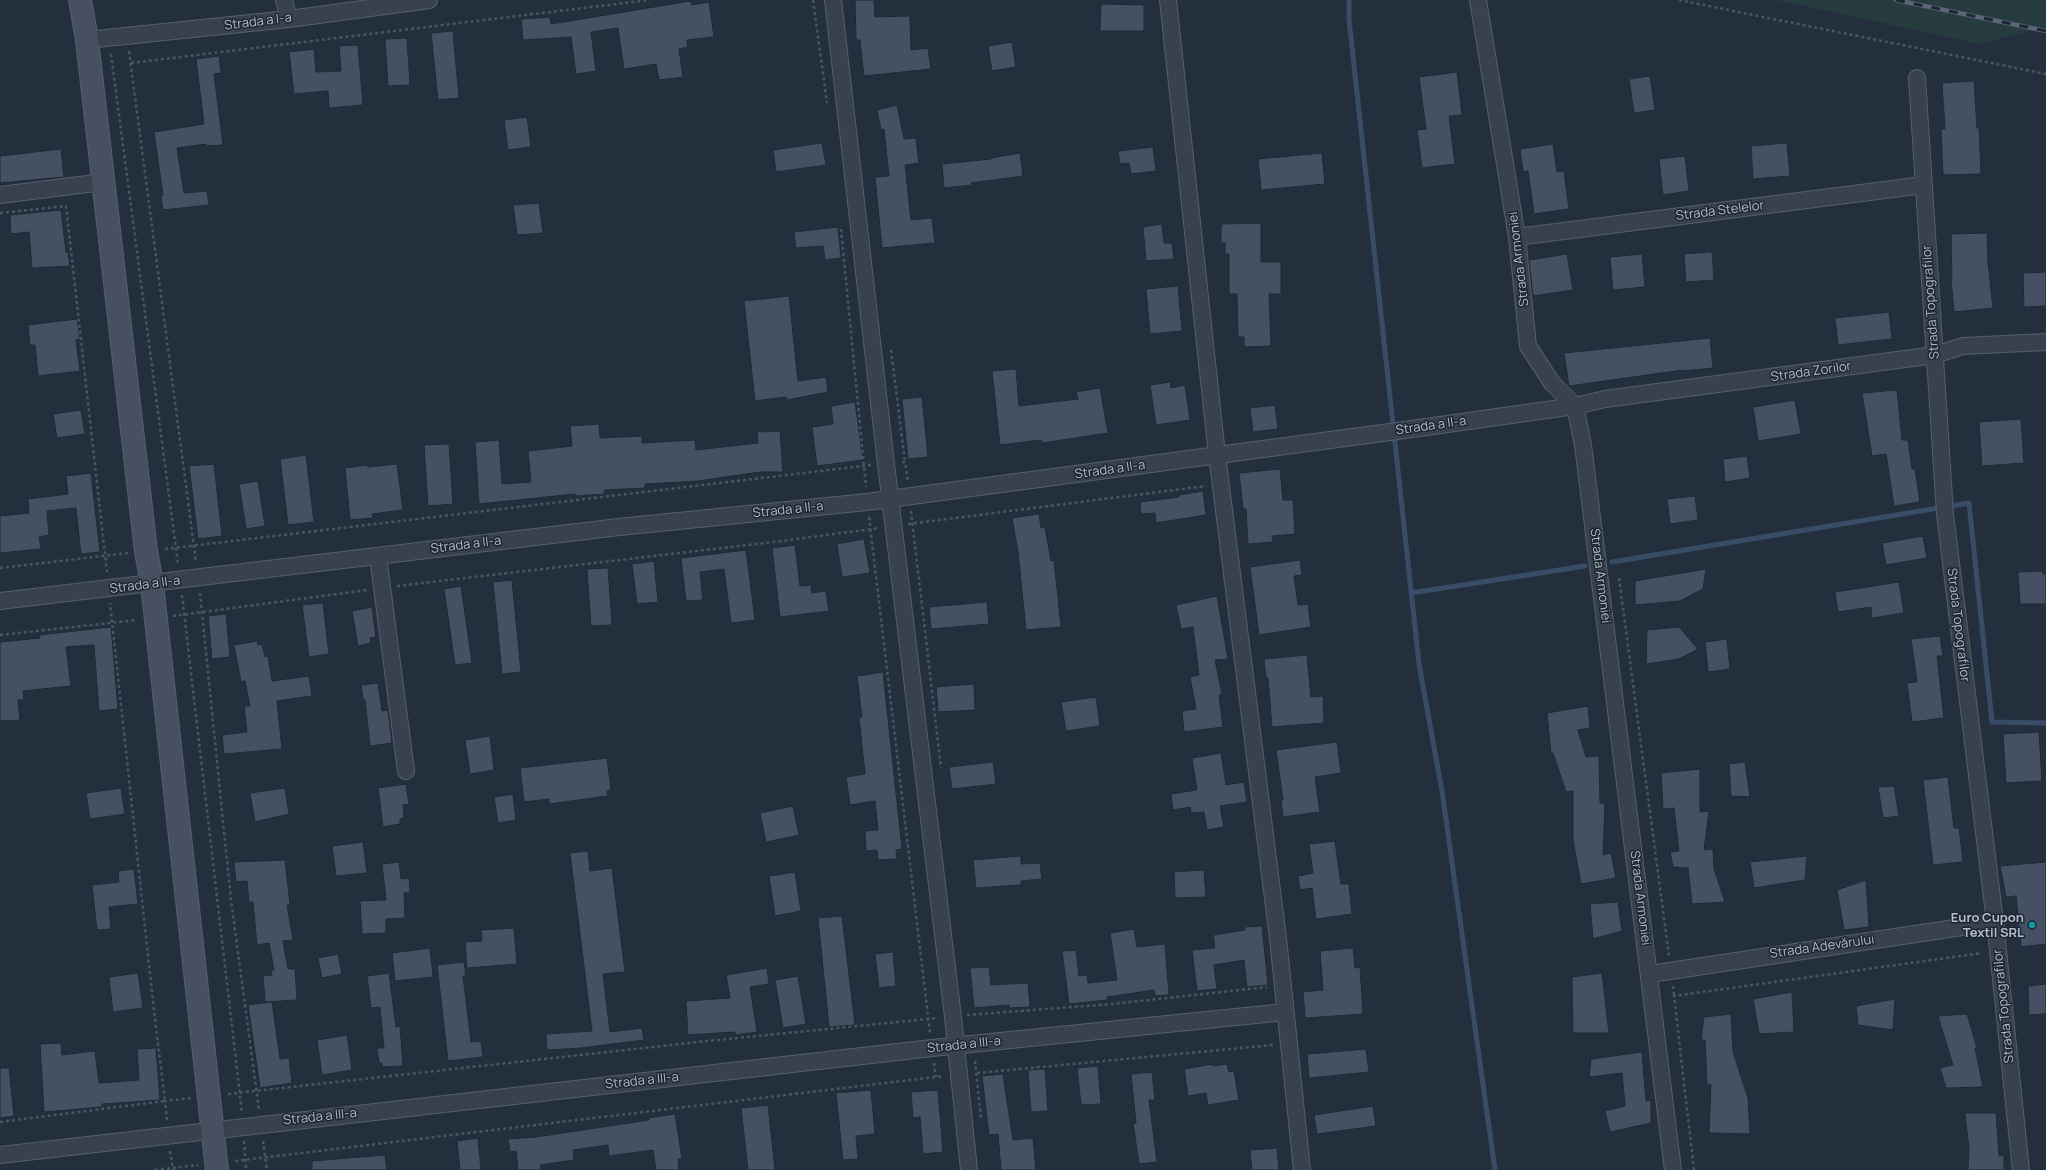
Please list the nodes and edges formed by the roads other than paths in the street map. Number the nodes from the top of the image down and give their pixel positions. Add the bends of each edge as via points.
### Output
1 (80, 0) edge
2 (284, 0) edge
3 (429, 0) edge
4 (834, 0) edge
5 (1168, 0) edge
6 (1478, 0) edge
7 (289, 19) junction
8 (88, 40) junction
9 (1916, 78) dead end
10 (103, 182) junction
11 (1924, 185) junction
12 (0, 195) edge
13 (1517, 237) junction
14 (2046, 342) edge
15 (1935, 355) junction
16 (1575, 406) junction
17 (1217, 455) junction
18 (890, 499) junction
19 (378, 556) junction
20 (152, 584) junction
21 (0, 601) edge
22 (406, 771) dead end
23 (1995, 922) junction
24 (1650, 974) junction
25 (1280, 1013) junction
26 (955, 1046) junction
27 (213, 1130) junction
28 (0, 1155) edge
29 (217, 1167) edge
30 (969, 1170) edge
31 (1302, 1170) edge
32 (1673, 1170) edge
33 (2021, 1170) edge

1 - 8 main road
2 - 7 street
3 - 7 street, Strada a I-a
4 - 18 street
5 - 17 street
6 - 13 street, Strada Armoniei
7 - 8 street, Strada a I-a
8 - 10 main road
9 - 11 street, Strada Topografilor
10 - 12 street
10 - 20 main road
11 - 13 street, Strada Stelelor
11 - 15 street, Strada Topografilor
13 - 16 street, Strada Armoniei via 1528,346 1552,383
14 - 15 street, Strada Zorilor via 1963,346
15 - 16 street, Strada Zorilor via 1605,399
15 - 23 street, Strada Topografilor via 1945,508
16 - 17 street, Strada a II-a
16 - 24 street, Strada Armoniei via 1583,445
17 - 18 street, Strada a II-a
17 - 25 street via 1278,938
18 - 19 street, Strada a II-a via 619,527
18 - 26 street
19 - 20 street, Strada a II-a
19 - 22 street
20 - 21 street, Strada a II-a
20 - 27 main road
23 - 24 street, Strada Adevărului
23 - 33 street, Strada Topografilor
24 - 32 street, Strada Armoniei
25 - 26 street, Strada a III-a
25 - 31 street via 1289,1045
26 - 27 street, Strada a III-a
26 - 30 street
27 - 28 street, Strada a III-a
27 - 29 main road

